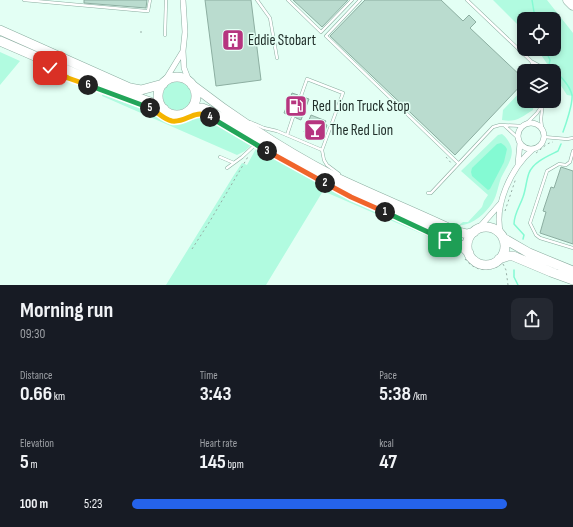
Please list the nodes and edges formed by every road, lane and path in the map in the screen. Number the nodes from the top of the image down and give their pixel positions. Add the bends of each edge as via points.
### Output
1 (24, 0) edge
2 (150, 0) edge
3 (166, 0) edge
4 (183, 0) edge
5 (257, 0) edge
6 (288, 0) edge
7 (352, 0) edge
8 (360, 0) edge
9 (467, 0) edge
10 (568, 0) edge
11 (573, 6) edge
12 (141, 28) dead end
13 (0, 30) edge
14 (140, 33) dead end
15 (165, 35) dead end
16 (0, 41) edge
17 (183, 51) junction
18 (277, 58) dead end
19 (531, 61) junction
20 (532, 64) edge
21 (536, 64) edge
22 (164, 83) junction
23 (190, 83) junction
24 (301, 96) dead end
25 (219, 105) junction
26 (541, 108) edge
27 (542, 108) edge
28 (193, 111) junction
29 (161, 112) junction
30 (294, 117) dead end
31 (525, 125) junction
32 (505, 126) junction
33 (542, 128) junction
34 (287, 135) junction
35 (544, 137) junction
36 (573, 138) edge
37 (519, 140) junction
38 (556, 141) dead end
39 (257, 142) junction
40 (533, 149) junction
41 (322, 150) junction
42 (573, 151) edge
43 (532, 156) dead end
44 (220, 157) dead end
45 (446, 157) dead end
46 (234, 163) junction
47 (458, 163) junction
48 (518, 164) junction
49 (227, 168) dead end
50 (451, 168) dead end
51 (517, 176) dead end
52 (361, 189) junction
53 (428, 192) dead end
54 (500, 204) junction
55 (505, 212) dead end
56 (476, 231) junction
57 (502, 236) junction
58 (573, 248) edge
59 (192, 249) dead end
60 (467, 256) junction
61 (503, 262) junction
62 (573, 272) edge
63 (573, 280) edge
64 (508, 285) edge

1 - 2 lane via 146,11
3 - 15 lane
4 - 17 street
5 - 18 lane via 270,18
6 - 7 lane via 321,32
8 - 47 lane via 326,36
9 - 19 lane
10 - 11 highway
12 - 14 path
13 - 22 highway via 130,88 141,90
16 - 29 highway via 97,83 150,102
17 - 22 street
17 - 23 street via 184,68
19 - 20 lane
19 - 21 lane
22 - 23 highway via 176,77
22 - 29 highway via 158,97
23 - 25 highway
23 - 28 highway via 196,97
24 - 41 lane via 307,79 344,93
25 - 34 lane via 264,128
25 - 52 highway via 291,153
26 - 31 lane
27 - 33 lane
28 - 29 highway via 178,115
28 - 29 path via 177,121 165,118
28 - 39 highway via 198,108 206,109
30 - 34 lane
31 - 32 lane
31 - 33 street via 536,124
31 - 37 street via 519,131
32 - 37 lane
32 - 47 lane via 493,127
33 - 35 street
34 - 41 lane
35 - 36 lane
35 - 40 street via 541,145
37 - 40 street via 525,148
37 - 48 street
38 - 43 path via 549,143
39 - 46 lane
39 - 59 path
39 - 60 highway via 348,191 432,228 462,245
40 - 48 street
41 - 52 lane via 327,165
42 - 58 lane via 570,162 566,165 559,164 547,171 530,223 540,238
44 - 46 lane
45 - 50 path via 454,165
46 - 49 lane
47 - 53 lane via 431,192
48 - 54 street
51 - 55 path
52 - 56 highway via 454,231 467,234
54 - 56 street
54 - 57 street via 498,218
56 - 57 highway via 487,227 493,228
56 - 60 highway via 468,242
57 - 61 highway via 505,249
57 - 62 highway via 529,253
60 - 61 highway via 485,265
60 - 61 path via 470,265 480,270 492,269
61 - 63 highway via 508,256 513,256
61 - 64 path

